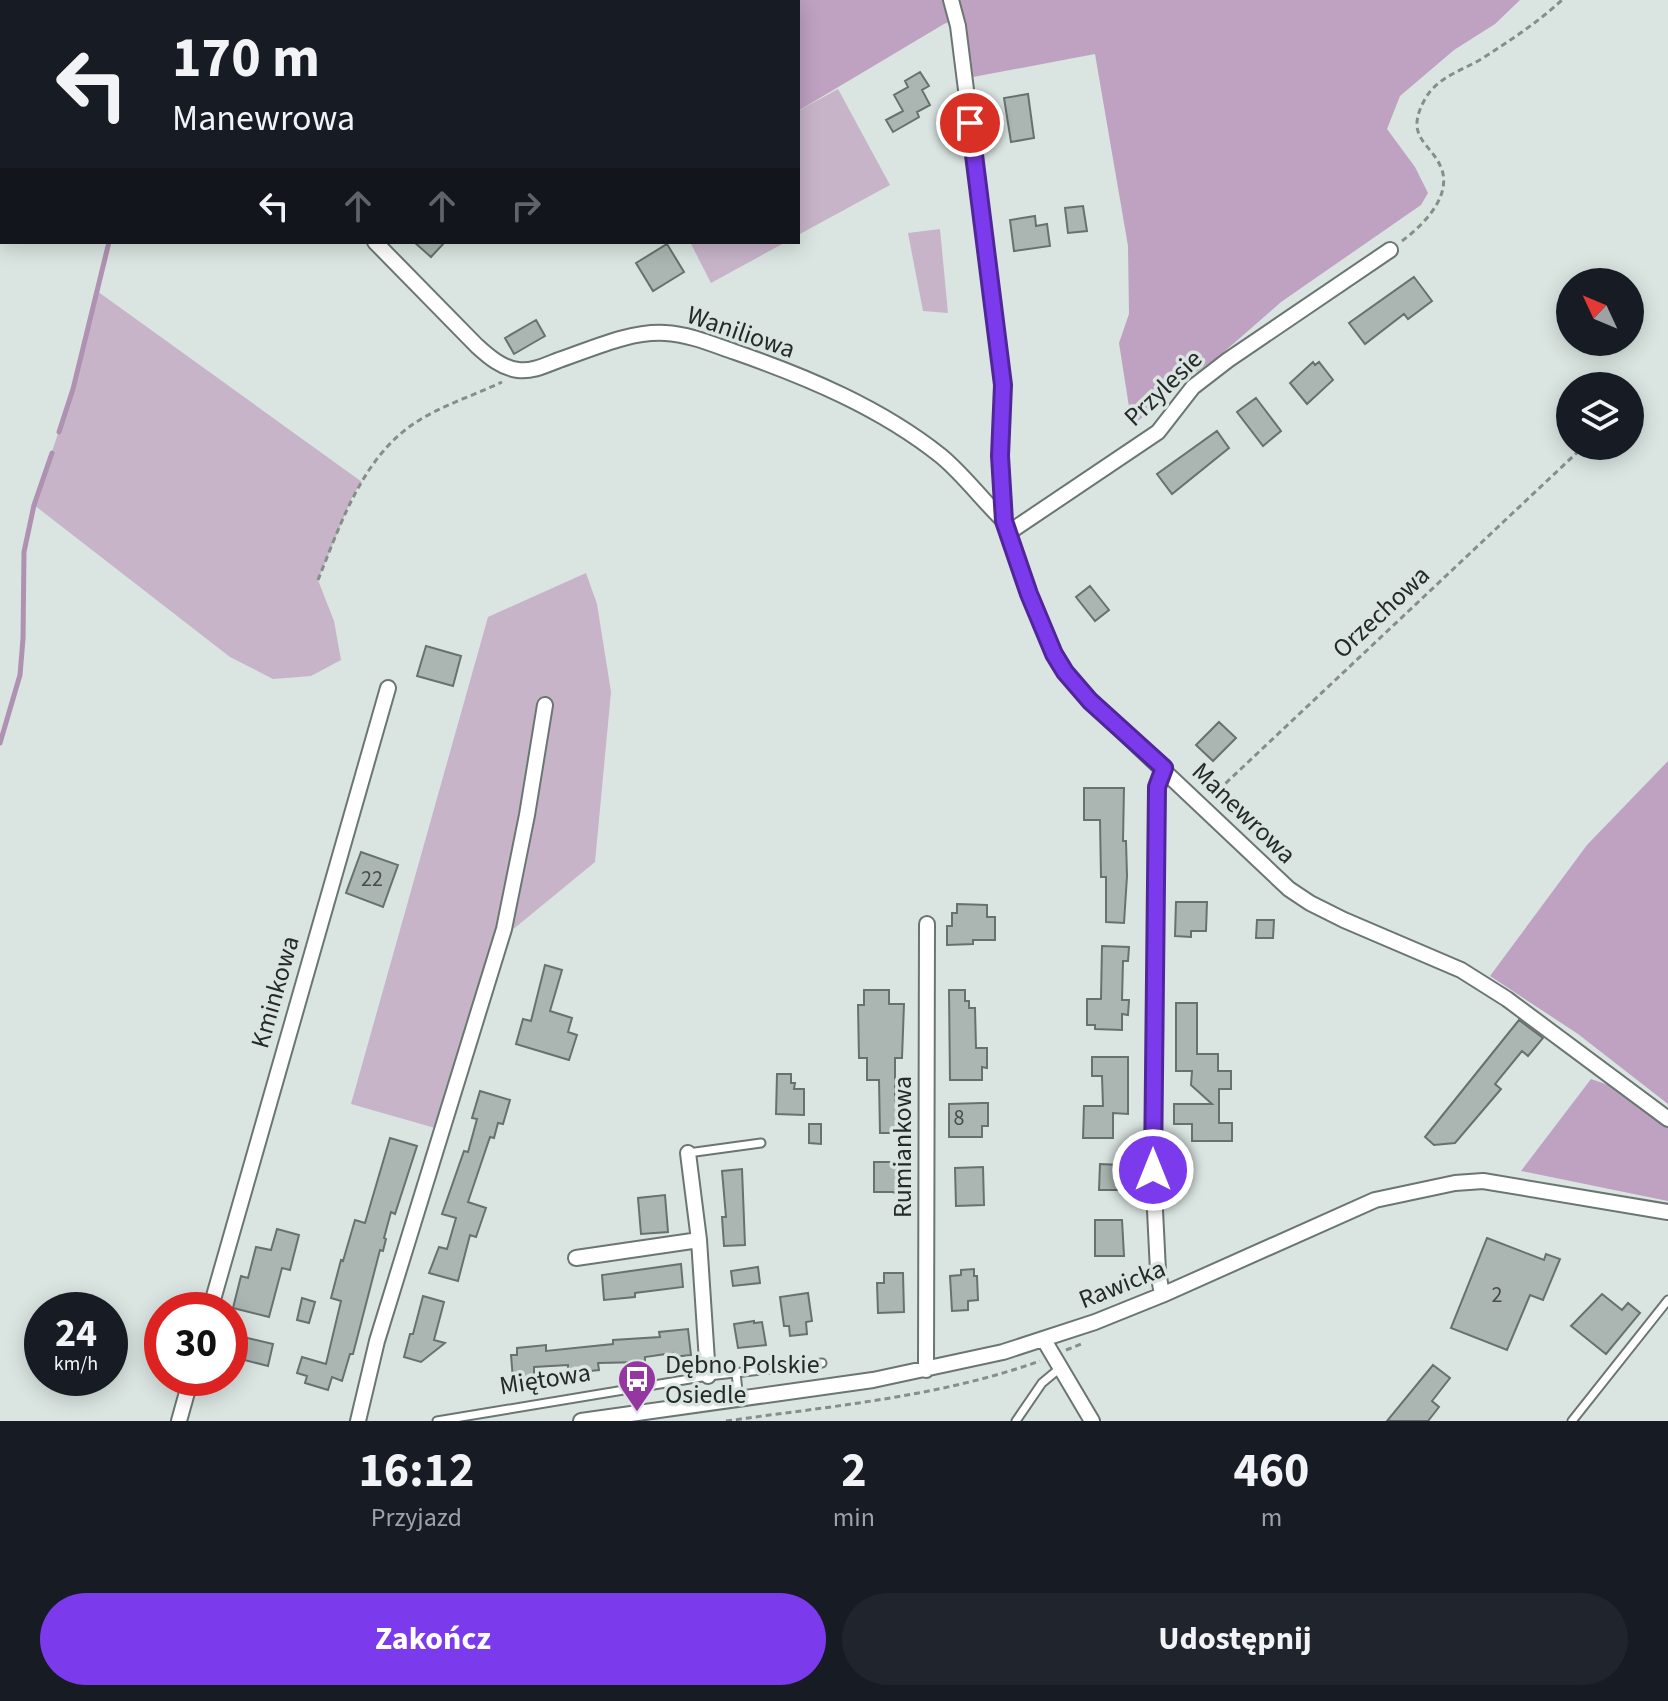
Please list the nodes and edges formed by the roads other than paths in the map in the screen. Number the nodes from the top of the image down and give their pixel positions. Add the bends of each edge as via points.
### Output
1 (951, 0) edge
2 (377, 244) edge
3 (1390, 250) road end
4 (1006, 527) junction
5 (388, 688) dead end
6 (545, 705) dead end
7 (1164, 768) junction
8 (927, 924) dead end
9 (1668, 1119) edge
10 (761, 1143) dead end
11 (688, 1153) joint
12 (1668, 1212) edge
13 (699, 1240) junction
14 (576, 1258) dead end
15 (215, 1292) edge
16 (1162, 1295) junction
17 (1668, 1300) edge
18 (1044, 1340) junction
19 (1056, 1362) junction
20 (822, 1363) dead end
21 (926, 1370) junction
22 (736, 1373) junction
23 (708, 1376) junction
24 (186, 1396) edge
25 (739, 1400) junction
26 (179, 1421) edge
27 (358, 1421) edge
28 (437, 1421) edge
29 (581, 1421) edge
30 (1016, 1421) edge
31 (1092, 1421) edge
32 (1572, 1421) edge

1 - 4 street, Manewrowa via 1003,385 1000,456
2 - 4 street, Waniliowa via 490,358 510,369 527,371 645,334 663,332 698,340 836,393 905,429 944,459
3 - 4 street, Przylesie via 1193,387 1158,432
4 - 7 street, Manewrowa via 1065,672
5 - 15 street, Kminkowa
6 - 27 street via 504,929 377,1341
7 - 9 street, Manewrowa via 1279,880 1310,903 1461,970
7 - 16 street via 1157,787 1153,1140
8 - 21 street, Rumiankowa
10 - 11 lane
11 - 13 street
12 - 16 street, Rawicka via 1483,1181 1455,1183 1375,1200
13 - 14 street
13 - 23 street
16 - 18 street, Rawicka
17 - 32 lane
18 - 19 street
18 - 21 street, Rawicka
19 - 30 lane
19 - 31 street
20 - 22 lane, Miętowa
21 - 25 street, Rawicka
22 - 23 lane, Miętowa
22 - 25 lane
23 - 28 lane, Miętowa
24 - 26 street
25 - 29 street, Rawicka

